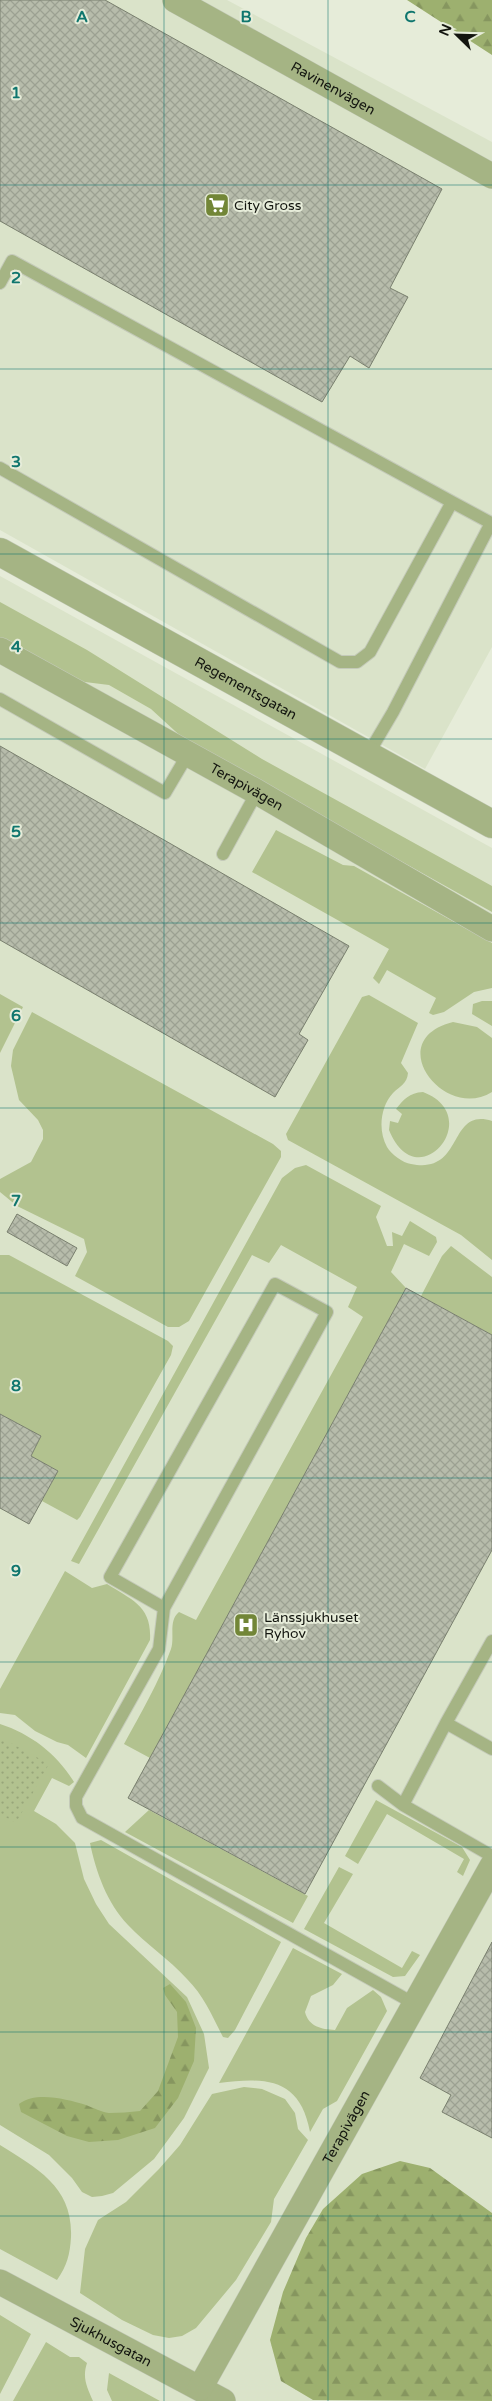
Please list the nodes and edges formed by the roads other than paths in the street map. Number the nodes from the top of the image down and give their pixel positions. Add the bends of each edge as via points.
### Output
1 (175, 0) edge
2 (492, 176) edge
3 (0, 283) edge
4 (0, 468) edge
5 (452, 502) junction
6 (0, 552) edge
7 (0, 650) edge
8 (0, 698) edge
9 (188, 754) junction
10 (367, 756) junction
11 (257, 792) junction
12 (492, 824) edge
13 (224, 854) dead end
14 (492, 929) edge
15 (164, 1608) junction
16 (492, 1641) edge
17 (446, 1723) junction
18 (492, 1749) edge
19 (378, 1786) dead end
20 (403, 1805) junction
21 (492, 1856) edge
22 (492, 1866) edge
23 (416, 2004) junction
24 (0, 2282) edge
25 (200, 2388) junction
26 (223, 2401) edge

1 - 2 street, Ravinenvägen
3 - 5 lane via 12,261
4 - 5 lane via 340,662 356,662 370,652
5 - 10 lane via 491,523
6 - 10 street, Regementsgatan
7 - 9 street, Terapivägen
8 - 9 lane via 165,793
9 - 11 street, Terapivägen
10 - 12 street, Regementsgatan
11 - 13 lane
11 - 14 street, Terapivägen
15 - 15 lane via 327,1312 275,1284 110,1577
15 - 23 lane via 159,1649 76,1797 82,1818
16 - 17 lane
17 - 18 lane
17 - 20 lane
19 - 20 lane
20 - 21 lane
22 - 23 street, Terapivägen
23 - 25 street, Terapivägen
24 - 25 street, Sjukhusgatan
25 - 26 street, Sjukhusgatan

